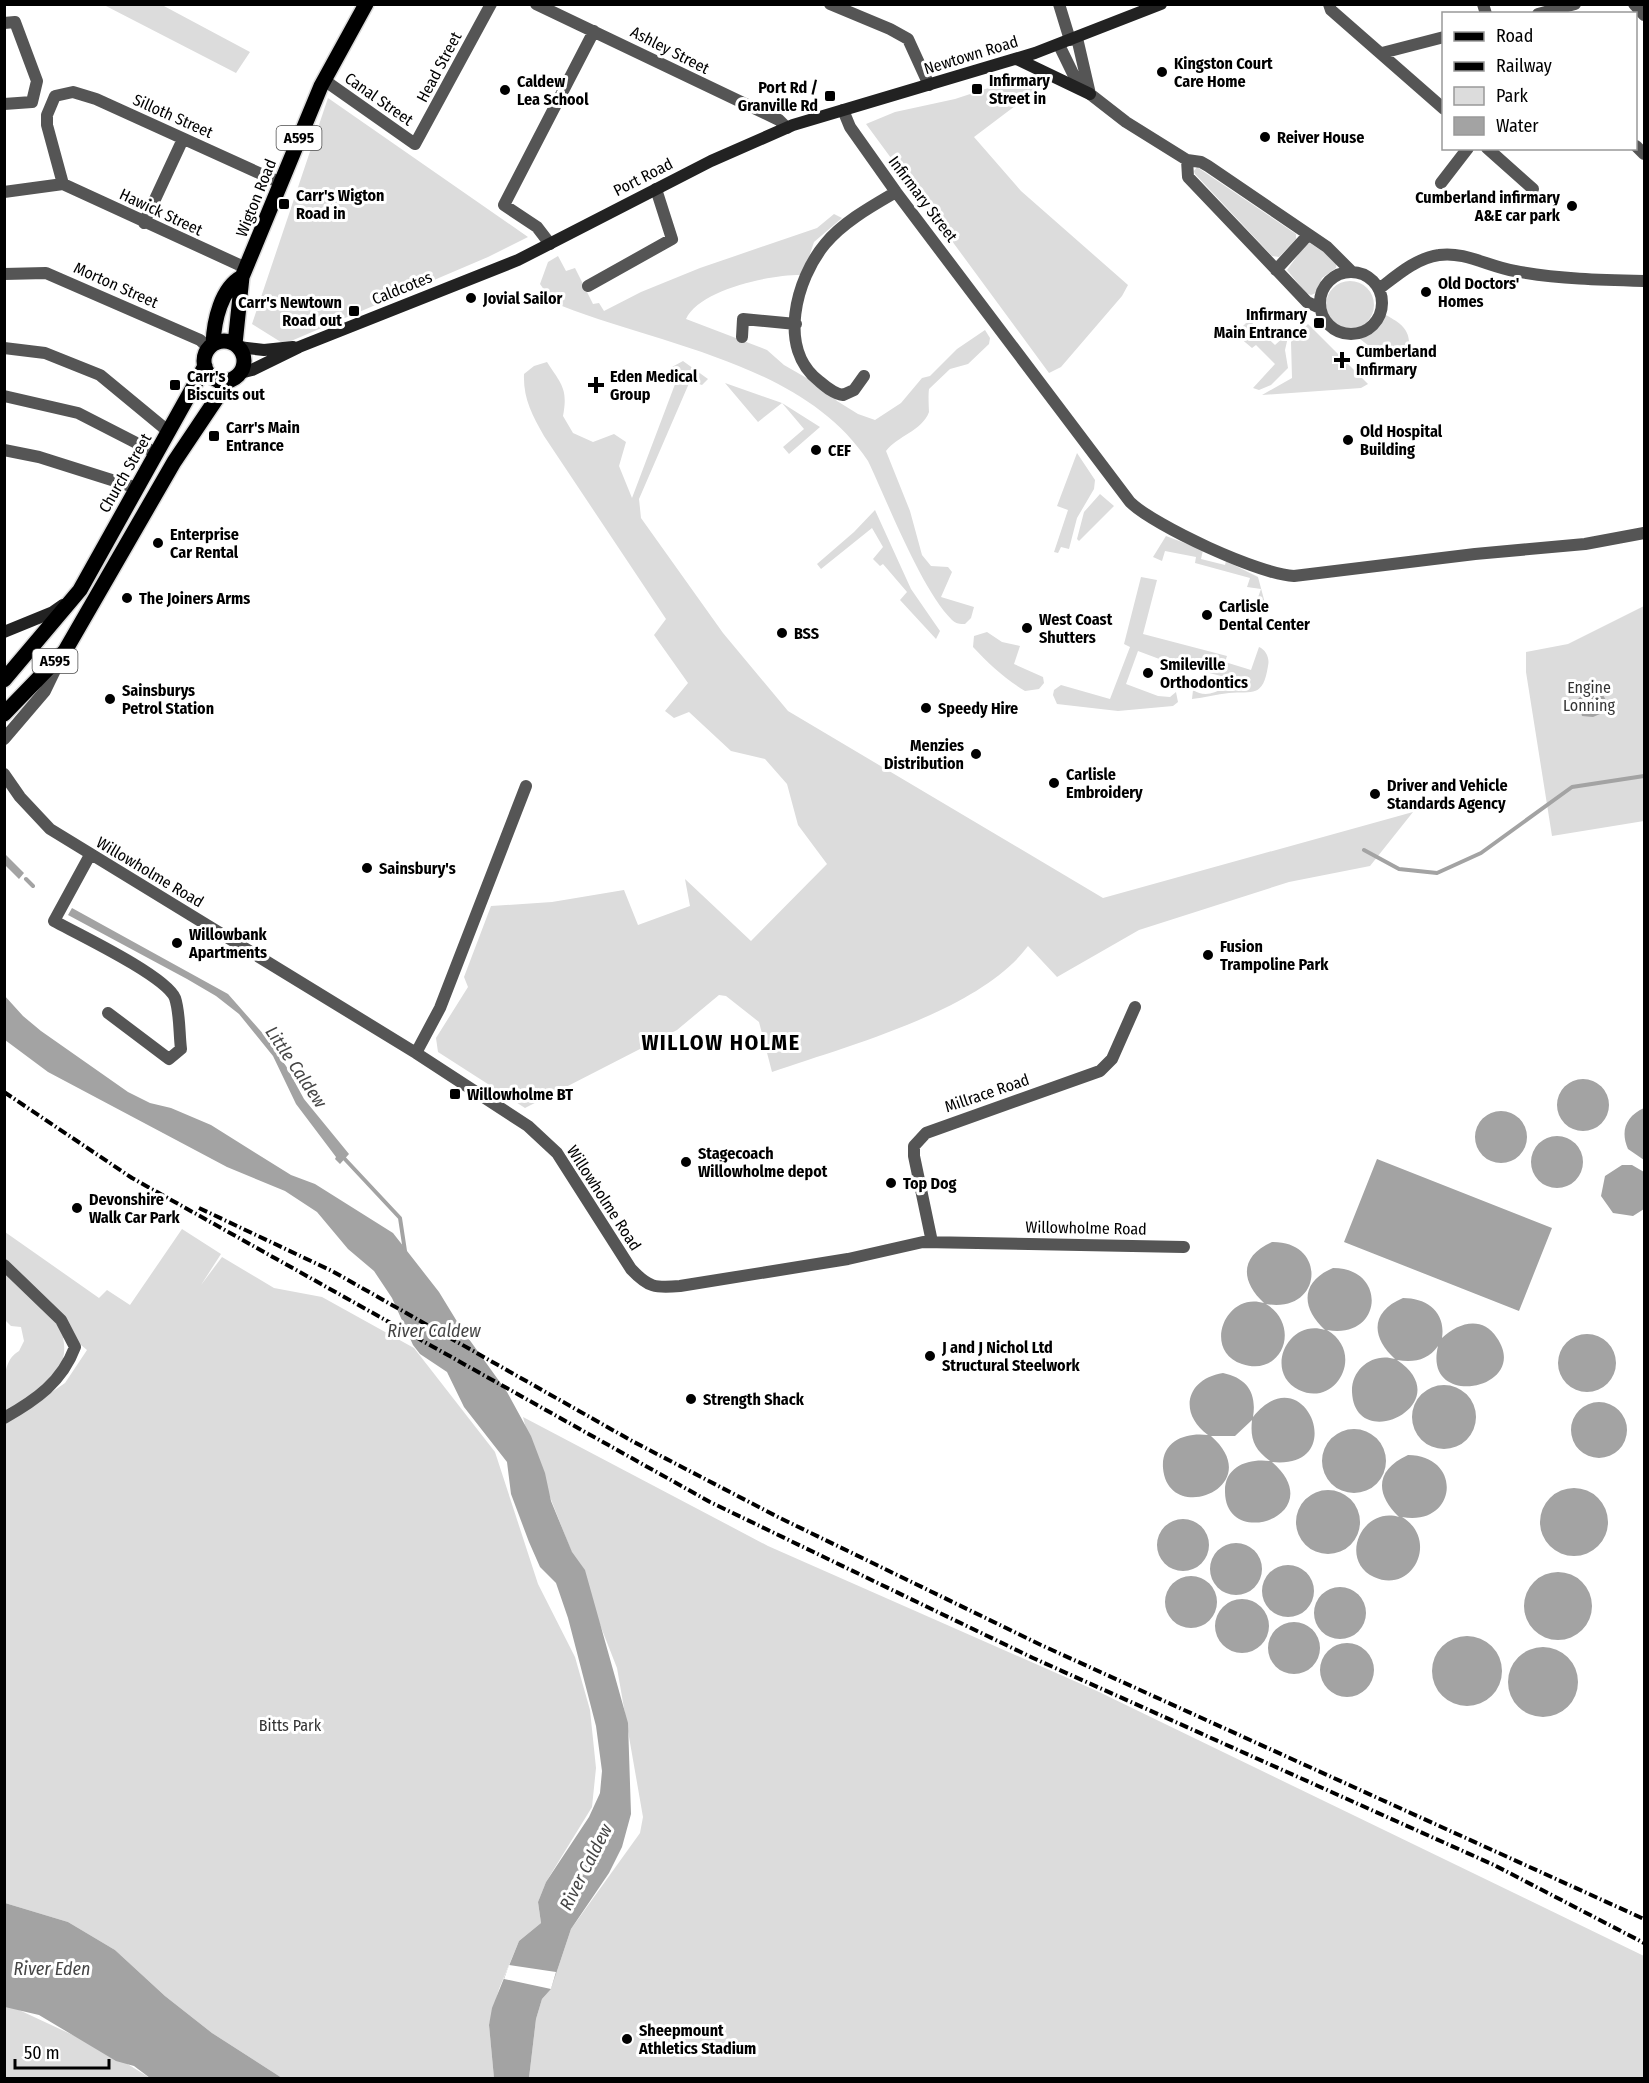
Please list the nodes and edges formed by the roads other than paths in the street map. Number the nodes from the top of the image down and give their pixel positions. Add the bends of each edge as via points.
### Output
1 (366, 4) edge
2 (491, 4) edge
3 (536, 4) edge
4 (830, 4) edge
5 (1059, 4) edge
6 (1161, 4) edge
7 (1329, 4) edge
8 (1575, 4) edge
9 (1634, 4) edge
10 (1135, 10) edge
11 (1545, 12) edge
12 (1644, 15) edge
13 (10, 22) edge
14 (594, 31) junction
15 (1442, 37) edge
16 (1069, 41) junction
17 (1382, 53) junction
18 (1017, 58) junction
19 (324, 80) junction
20 (929, 85) junction
21 (1090, 94) junction
22 (4, 104) edge
23 (1442, 108) edge
24 (843, 110) junction
25 (787, 128) junction
26 (183, 139) junction
27 (416, 144) joint
28 (1466, 150) edge
29 (1489, 150) edge
30 (1186, 160) junction
31 (281, 183) junction
32 (1441, 183) dead end
33 (63, 184) junction
34 (656, 189) junction
35 (1533, 189) dead end
36 (4, 192) edge
37 (896, 192) junction
38 (144, 223) junction
39 (1308, 235) junction
40 (550, 244) junction
41 (518, 260) joint
42 (1276, 270) junction
43 (1352, 272) junction
44 (244, 273) junction
45 (4, 274) edge
46 (1644, 281) edge
47 (588, 286) dead end
48 (1379, 289) junction
49 (1320, 308) junction
50 (796, 324) junction
51 (742, 337) dead end
52 (236, 345) junction
53 (211, 346) junction
54 (299, 347) junction
55 (4, 348) edge
56 (205, 366) junction
57 (234, 376) junction
58 (864, 376) dead end
59 (4, 396) edge
60 (169, 432) junction
61 (4, 450) edge
62 (156, 453) junction
63 (137, 488) junction
64 (1644, 533) edge
65 (74, 597) junction
66 (4, 632) edge
67 (65, 651) junction
68 (4, 681) edge
69 (4, 714) edge
70 (4, 740) edge
71 (4, 774) edge
72 (526, 786) dead end
73 (90, 855) junction
74 (1135, 1007) dead end
75 (108, 1013) dead end
76 (416, 1053) junction
77 (932, 1242) junction
78 (1184, 1247) dead end
79 (4, 1265) edge
80 (4, 1418) edge

1 - 19 main road, Wigton Road / A595
2 - 27 street, Head Street
3 - 14 street, Ashley Street
4 - 20 street via 908,39
5 - 16 street
6 - 10 main road, Newtown Road
7 - 17 street via 1330,10
8 - 11 street
9 - 12 street
10 - 16 main road, Newtown Road
13 - 22 street via 37,81 32,102
14 - 25 street, Ashley Street via 779,120
14 - 40 street via 504,205 537,227
15 - 17 street
16 - 18 main road, Newtown Road
16 - 21 street
16 - 21 street via 1078,84
17 - 23 street
18 - 20 main road, Newtown Road
18 - 21 main road
19 - 27 street, Canal Street
19 - 31 main road, Wigton Road / A595
20 - 24 main road, Newtown Road
21 - 30 street
24 - 25 main road, Newtown Road
24 - 37 street, Infirmary Street via 850,127
25 - 34 main road, Port Road
26 - 31 street, Silloth Street
26 - 33 street, Silloth Street via 96,99 73,92 55,96 47,125
26 - 38 street
28 - 32 street
29 - 35 street
30 - 39 street via 1208,166
30 - 42 street via 1188,177
31 - 44 main road, Wigton Road / A595
33 - 36 street
33 - 38 street, Hawick Street
34 - 40 main road, Port Road
34 - 47 street via 672,239
37 - 50 street via 826,242 806,272
37 - 64 street, Infirmary Street via 1136,508 1169,528 1267,572 1294,576 1585,544
38 - 44 street, Hawick Street
39 - 42 street
39 - 43 street via 1327,247
40 - 41 main road, Port Road
41 - 54 main road, Caldcotes
42 - 49 street via 1307,302
43 - 48 street via 1372,280
43 - 49 street via 1341,274 1324,287
44 - 52 main road, Wigton Road / A595
44 - 53 main road, Wigton Road / A595 via 232,282 225,296 213,326
45 - 53 street, Morton Street via 46,273
46 - 48 street via 1590,280 1513,271 1452,254 1421,261
48 - 49 street via 1379,316 1374,325 1357,334 1332,328
50 - 51 street via 743,319
50 - 58 street via 800,361 837,395 854,390
52 - 53 main road via 224,341
52 - 54 main road, Caldcotes via 264,350
52 - 57 main road via 244,362
53 - 56 main road
54 - 57 main road, Caldcotes
55 - 60 street via 45,353 100,375
56 - 57 main road via 216,380
56 - 60 main road, Church Street / A595
57 - 67 main road, A595 via 174,462
59 - 62 street via 78,413
60 - 62 main road, Church Street / A595
61 - 63 street
62 - 63 main road, Church Street / A595
63 - 65 main road, Church Street / A595
65 - 66 main road via 53,612
65 - 68 main road, A595
67 - 69 main road, A595
67 - 70 street via 45,691
71 - 73 street, Willowholme Road via 50,829
72 - 76 street via 440,1008
73 - 75 street via 54,921 148,973 169,990 175,998 181,1049 169,1059
73 - 76 street, Willowholme Road
74 - 77 street, Millrace Road via 1112,1059 1100,1071 943,1125 918,1140 914,1156
76 - 77 street, Willowholme Road via 528,1126 556,1153 631,1269 645,1284 657,1288 681,1286
77 - 78 street, Willowholme Road
79 - 80 street via 61,1320 75,1347 54,1383 36,1400

